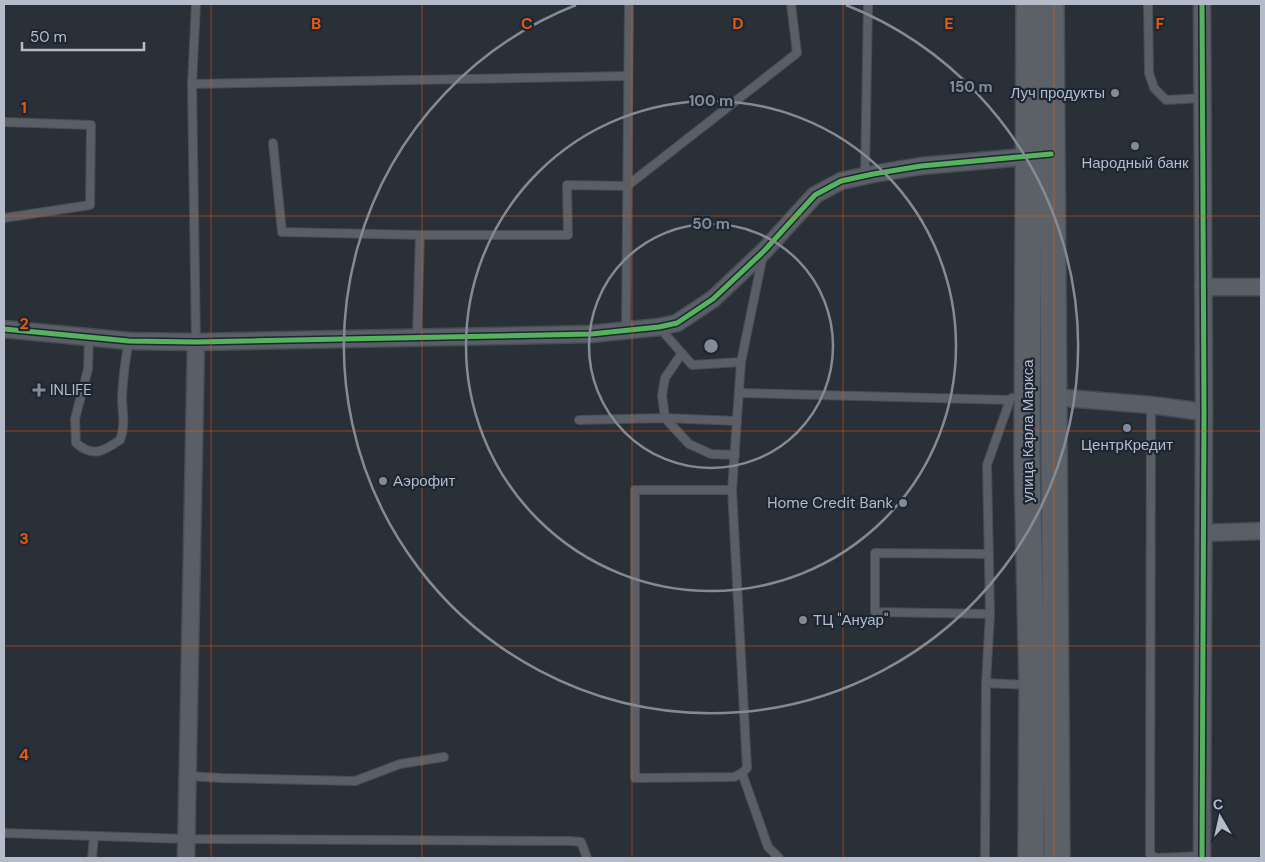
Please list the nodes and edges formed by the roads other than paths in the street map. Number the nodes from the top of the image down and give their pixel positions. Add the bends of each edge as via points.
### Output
1 (196, 4) edge
2 (629, 4) edge
3 (791, 4) edge
4 (868, 4) edge
5 (1029, 4) edge
6 (1051, 4) edge
7 (1148, 4) edge
8 (1202, 4) edge
9 (628, 76) junction
10 (192, 84) junction
11 (1203, 98) junction
12 (4, 122) edge
13 (274, 143) dead end
14 (1040, 155) junction
15 (865, 176) junction
16 (627, 186) junction
17 (4, 218) edge
18 (420, 235) junction
19 (764, 251) junction
20 (1202, 287) junction
21 (1261, 287) edge
22 (659, 327) junction
23 (4, 329) edge
24 (626, 330) junction
25 (89, 337) junction
26 (417, 337) junction
27 (129, 341) junction
28 (196, 342) junction
29 (682, 353) junction
30 (741, 362) junction
31 (740, 393) junction
32 (1019, 395) junction
33 (1053, 397) junction
34 (1151, 406) junction
35 (1204, 412) junction
36 (665, 418) junction
37 (579, 420) dead end
38 (737, 421) junction
39 (735, 455) junction
40 (732, 490) junction
41 (1261, 531) edge
42 (1203, 533) junction
43 (989, 554) junction
44 (990, 614) junction
45 (986, 683) junction
46 (1032, 685) junction
47 (444, 757) dead end
48 (742, 774) junction
49 (187, 776) junction
50 (4, 833) edge
51 (94, 836) junction
52 (186, 839) junction
53 (1202, 857) edge
54 (92, 858) edge
55 (186, 858) edge
56 (587, 858) edge
57 (779, 858) edge
58 (985, 858) edge
59 (1031, 858) edge
60 (1057, 858) edge

1 - 10 lane
2 - 9 lane
3 - 16 lane via 797,53
4 - 15 lane
5 - 14 main road, улица Карла Маркса
6 - 14 main road, улица Карла Маркса
7 - 11 lane via 1149,73 1154,88 1166,100
8 - 11 street
9 - 10 lane
9 - 16 lane
10 - 28 lane
11 - 20 street
12 - 17 lane via 91,125 90,205
13 - 18 lane via 282,232
14 - 15 street via 921,166
14 - 32 main road, улица Карла Маркса
14 - 33 main road, улица Карла Маркса
15 - 19 street via 842,181 815,195
16 - 18 lane via 568,185 568,235
16 - 24 lane
18 - 26 lane
19 - 22 street via 713,299 677,323
19 - 30 lane
20 - 21 street
20 - 35 street
22 - 24 street
22 - 29 lane
23 - 25 street
24 - 26 street via 591,334
25 - 27 street
25 - 27 lane via 88,369 75,420 76,443 84,450 97,452 120,440 124,430 123,370
26 - 28 street
27 - 28 street
28 - 49 street
29 - 30 lane via 692,365
29 - 36 lane via 665,378 662,395
30 - 31 lane
31 - 32 lane
31 - 38 lane
32 - 43 lane via 987,466
32 - 46 main road, улица Карла Маркса
33 - 34 street
33 - 60 main road, улица Карла Маркса
34 - 35 street
34 - 53 lane via 1150,854 1156,858
35 - 42 street
36 - 37 lane
36 - 38 lane
36 - 39 lane via 689,444 711,454
38 - 39 lane
39 - 40 lane
40 - 48 lane via 747,768
40 - 48 lane via 635,490 635,778 734,777
41 - 42 street
42 - 53 street
43 - 44 lane
43 - 44 lane via 875,553 876,612
44 - 45 lane
45 - 46 lane
45 - 58 lane
46 - 59 main road, улица Карла Маркса
47 - 49 lane via 400,764 355,781
48 - 57 lane via 768,847
49 - 52 street
50 - 51 lane
51 - 52 lane
51 - 54 lane
52 - 55 street
52 - 56 lane via 571,840 581,842

